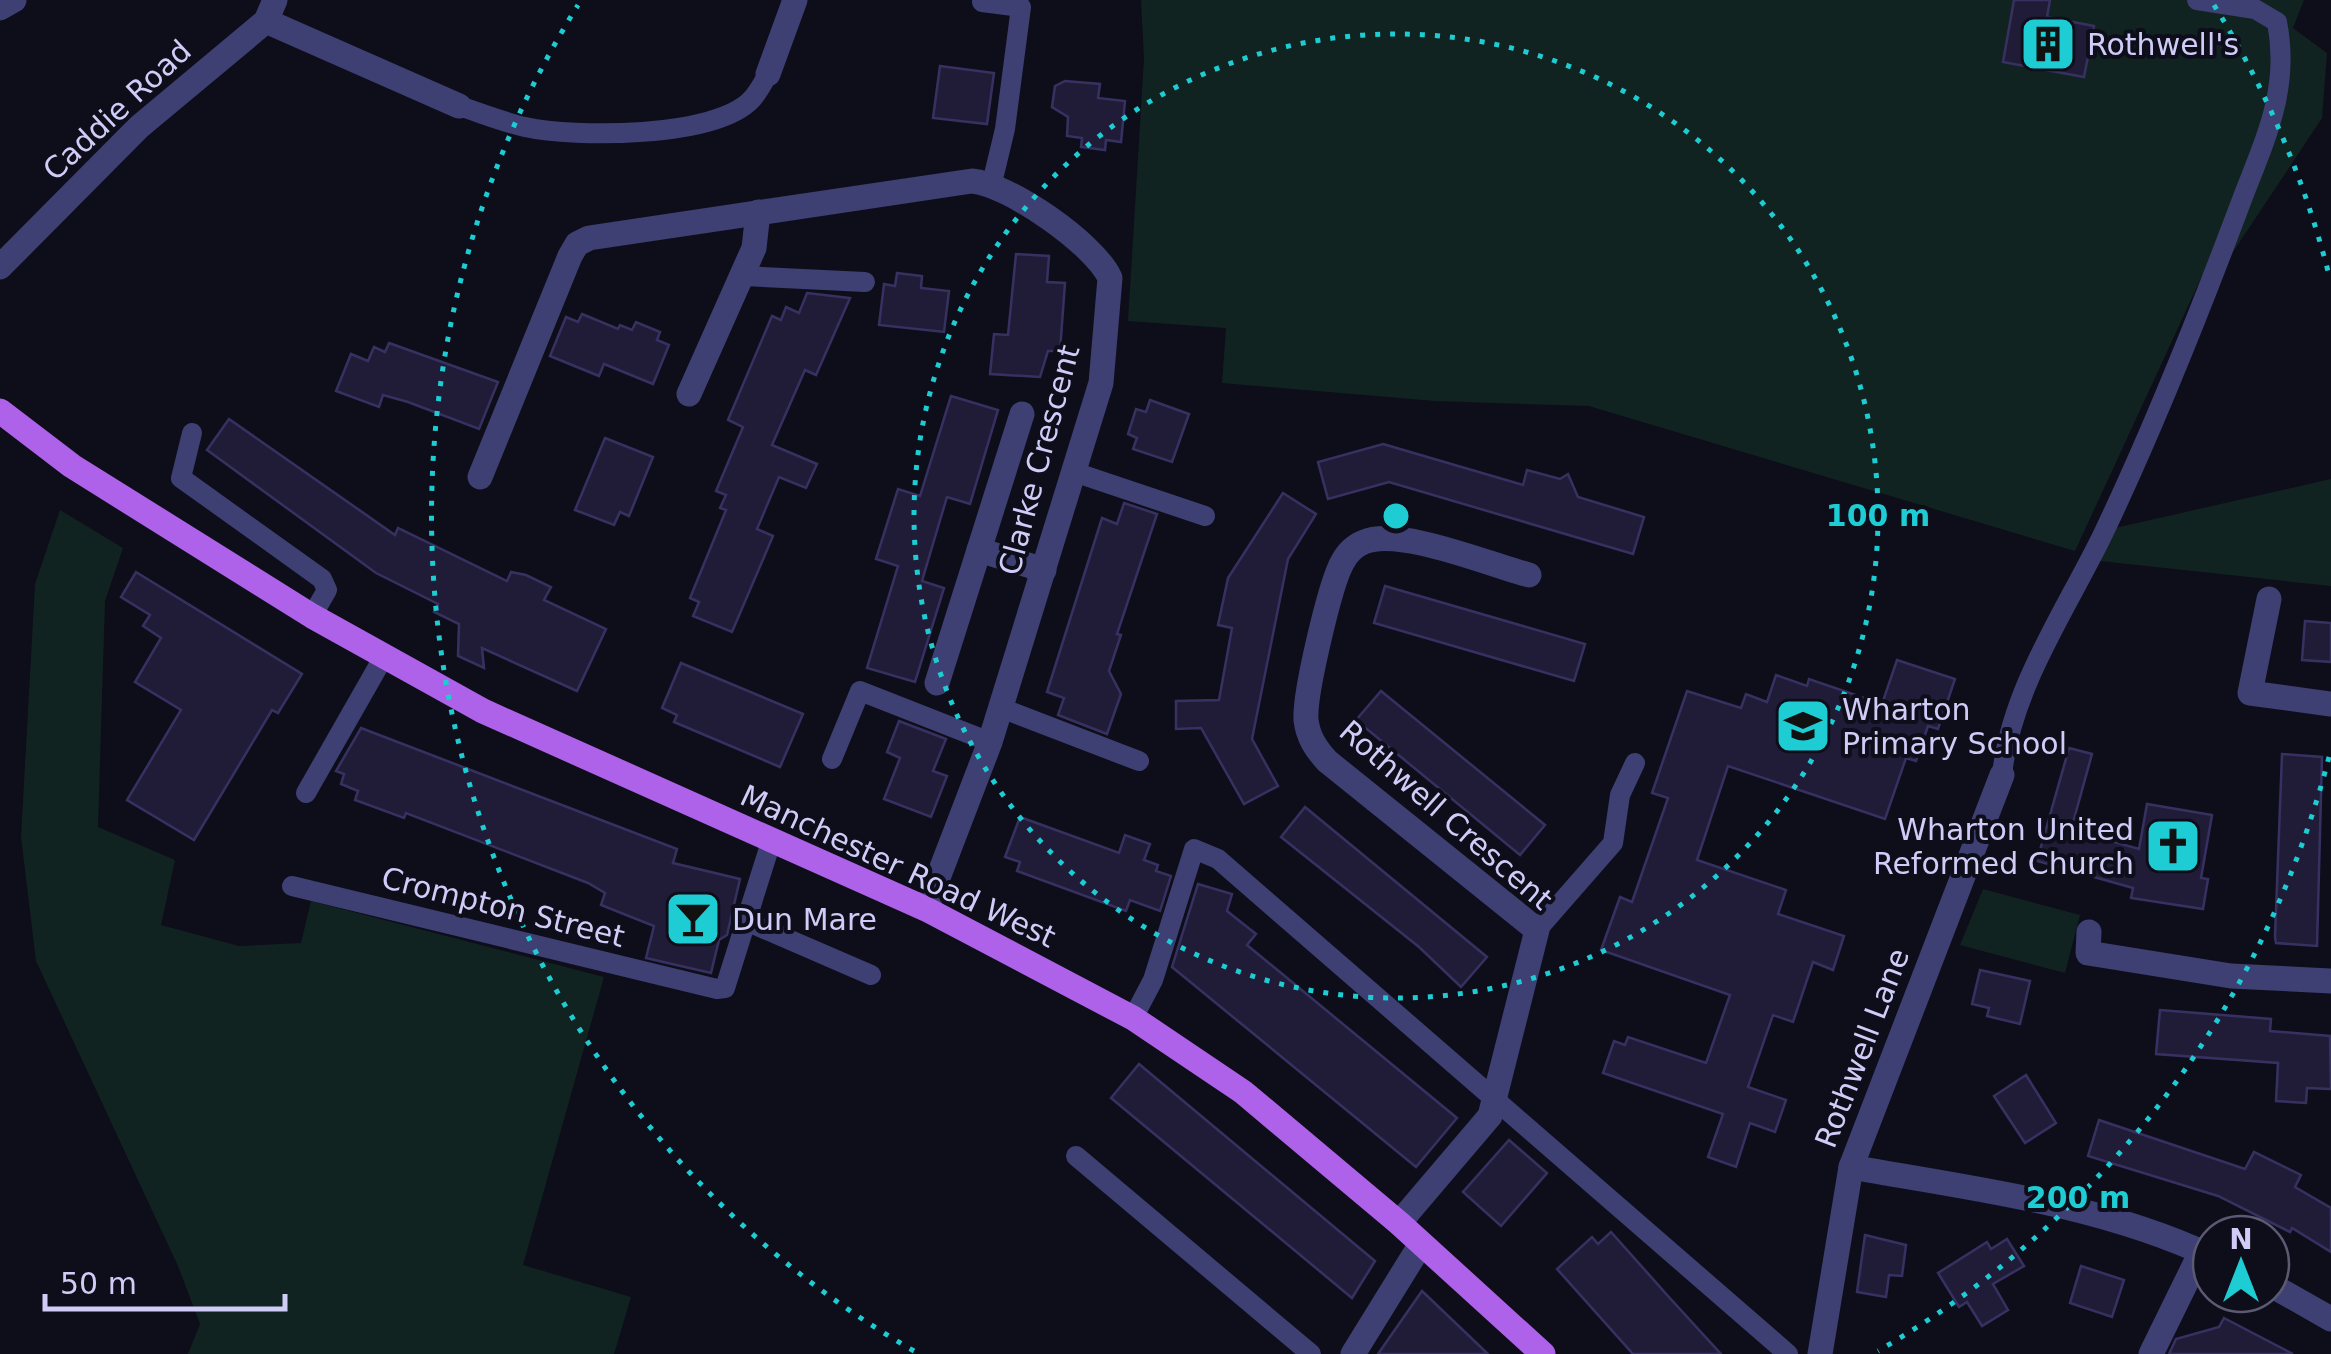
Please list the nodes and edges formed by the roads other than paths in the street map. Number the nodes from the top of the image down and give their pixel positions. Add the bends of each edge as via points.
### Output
1 (14, 0) edge
2 (795, 0) edge
3 (2197, 0) edge
4 (982, 2) edge
5 (0, 8) edge
6 (271, 11) edge
7 (768, 74) joint
8 (459, 106) joint
9 (992, 183) junction
10 (758, 212) junction
11 (0, 267) edge
12 (742, 276) junction
13 (865, 282) dead end
14 (688, 394) dead end
15 (0, 411) edge
16 (1022, 414) dead end
17 (192, 433) dead end
18 (1074, 472) junction
19 (480, 477) dead end
20 (1204, 516) dead end
21 (979, 550) junction
22 (1044, 570) junction
23 (1529, 575) dead end
24 (2269, 599) dead end
25 (312, 616) junction
26 (384, 658) junction
27 (937, 682) dead end
28 (2331, 704) edge
29 (1001, 708) junction
30 (990, 742) junction
31 (832, 759) dead end
32 (1139, 761) dead end
33 (1634, 762) dead end
34 (2002, 775) joint
35 (306, 793) dead end
36 (771, 842) junction
37 (292, 886) dead end
38 (926, 910) junction
39 (746, 921) junction
40 (1538, 930) junction
41 (2088, 932) dead end
42 (871, 976) dead end
43 (2331, 982) edge
44 (1133, 1018) junction
45 (1495, 1102) junction
46 (1076, 1156) dead end
47 (1851, 1168) junction
48 (1399, 1223) junction
49 (1422, 1244) junction
50 (2191, 1248) edge
51 (2191, 1281) edge
52 (2291, 1296) edge
53 (2331, 1319) edge
54 (1311, 1354) edge
55 (1354, 1354) edge
56 (1543, 1354) edge
57 (1788, 1354) edge
58 (1820, 1354) edge
59 (2150, 1354) edge

1 - 5 street
2 - 7 street
3 - 34 lane via 2255,9 2277,22 2284,58 2276,110 2194,328 2017,710
4 - 9 lane via 1020,7
6 - 8 street
6 - 11 street, Caddie Road via 139,127
7 - 8 lane via 749,102 708,121 661,130 582,134 525,127
9 - 10 street via 972,180
9 - 18 street, Clarke Crescent via 1086,248 1110,278 1101,383
10 - 12 street
10 - 19 street via 577,244
12 - 13 lane
12 - 14 street
15 - 25 main road, Manchester Road West via 72,466
16 - 21 street
17 - 25 lane via 181,470 185,485 322,579 327,590
18 - 20 lane
18 - 22 street, Clarke Crescent
21 - 22 street
21 - 27 street
22 - 29 street, Clarke Crescent
23 - 40 street, Rothwell Crescent via 1394,539 1350,551 1335,580 1306,721 1326,761
24 - 28 street via 2250,693
25 - 26 main road, Manchester Road West
26 - 35 lane
26 - 36 main road, Manchester Road West via 482,711
29 - 30 street, Clarke Crescent
29 - 32 lane
30 - 31 lane via 860,691
30 - 38 street, Clarke Crescent
33 - 40 lane via 1620,795 1613,844
34 - 47 street, Rothwell Lane
36 - 38 main road, Manchester Road West
36 - 39 lane, Crompton Street
37 - 39 lane, Crompton Street via 717,989 725,988
38 - 44 main road, Manchester Road West
39 - 42 lane
40 - 45 street, Rothwell Crescent
41 - 43 street via 2088,953 2232,976
44 - 45 lane via 1153,980 1194,850 1218,858
44 - 48 main road, Manchester Road West via 1242,1092
45 - 48 street, Rothwell Crescent via 1483,1128
45 - 57 lane
46 - 54 lane
47 - 50 street via 2049,1202
47 - 58 street, Rothwell Lane
48 - 49 main road, Manchester Road West
49 - 55 street
49 - 56 main road, Manchester Road West
51 - 59 street
52 - 53 street

